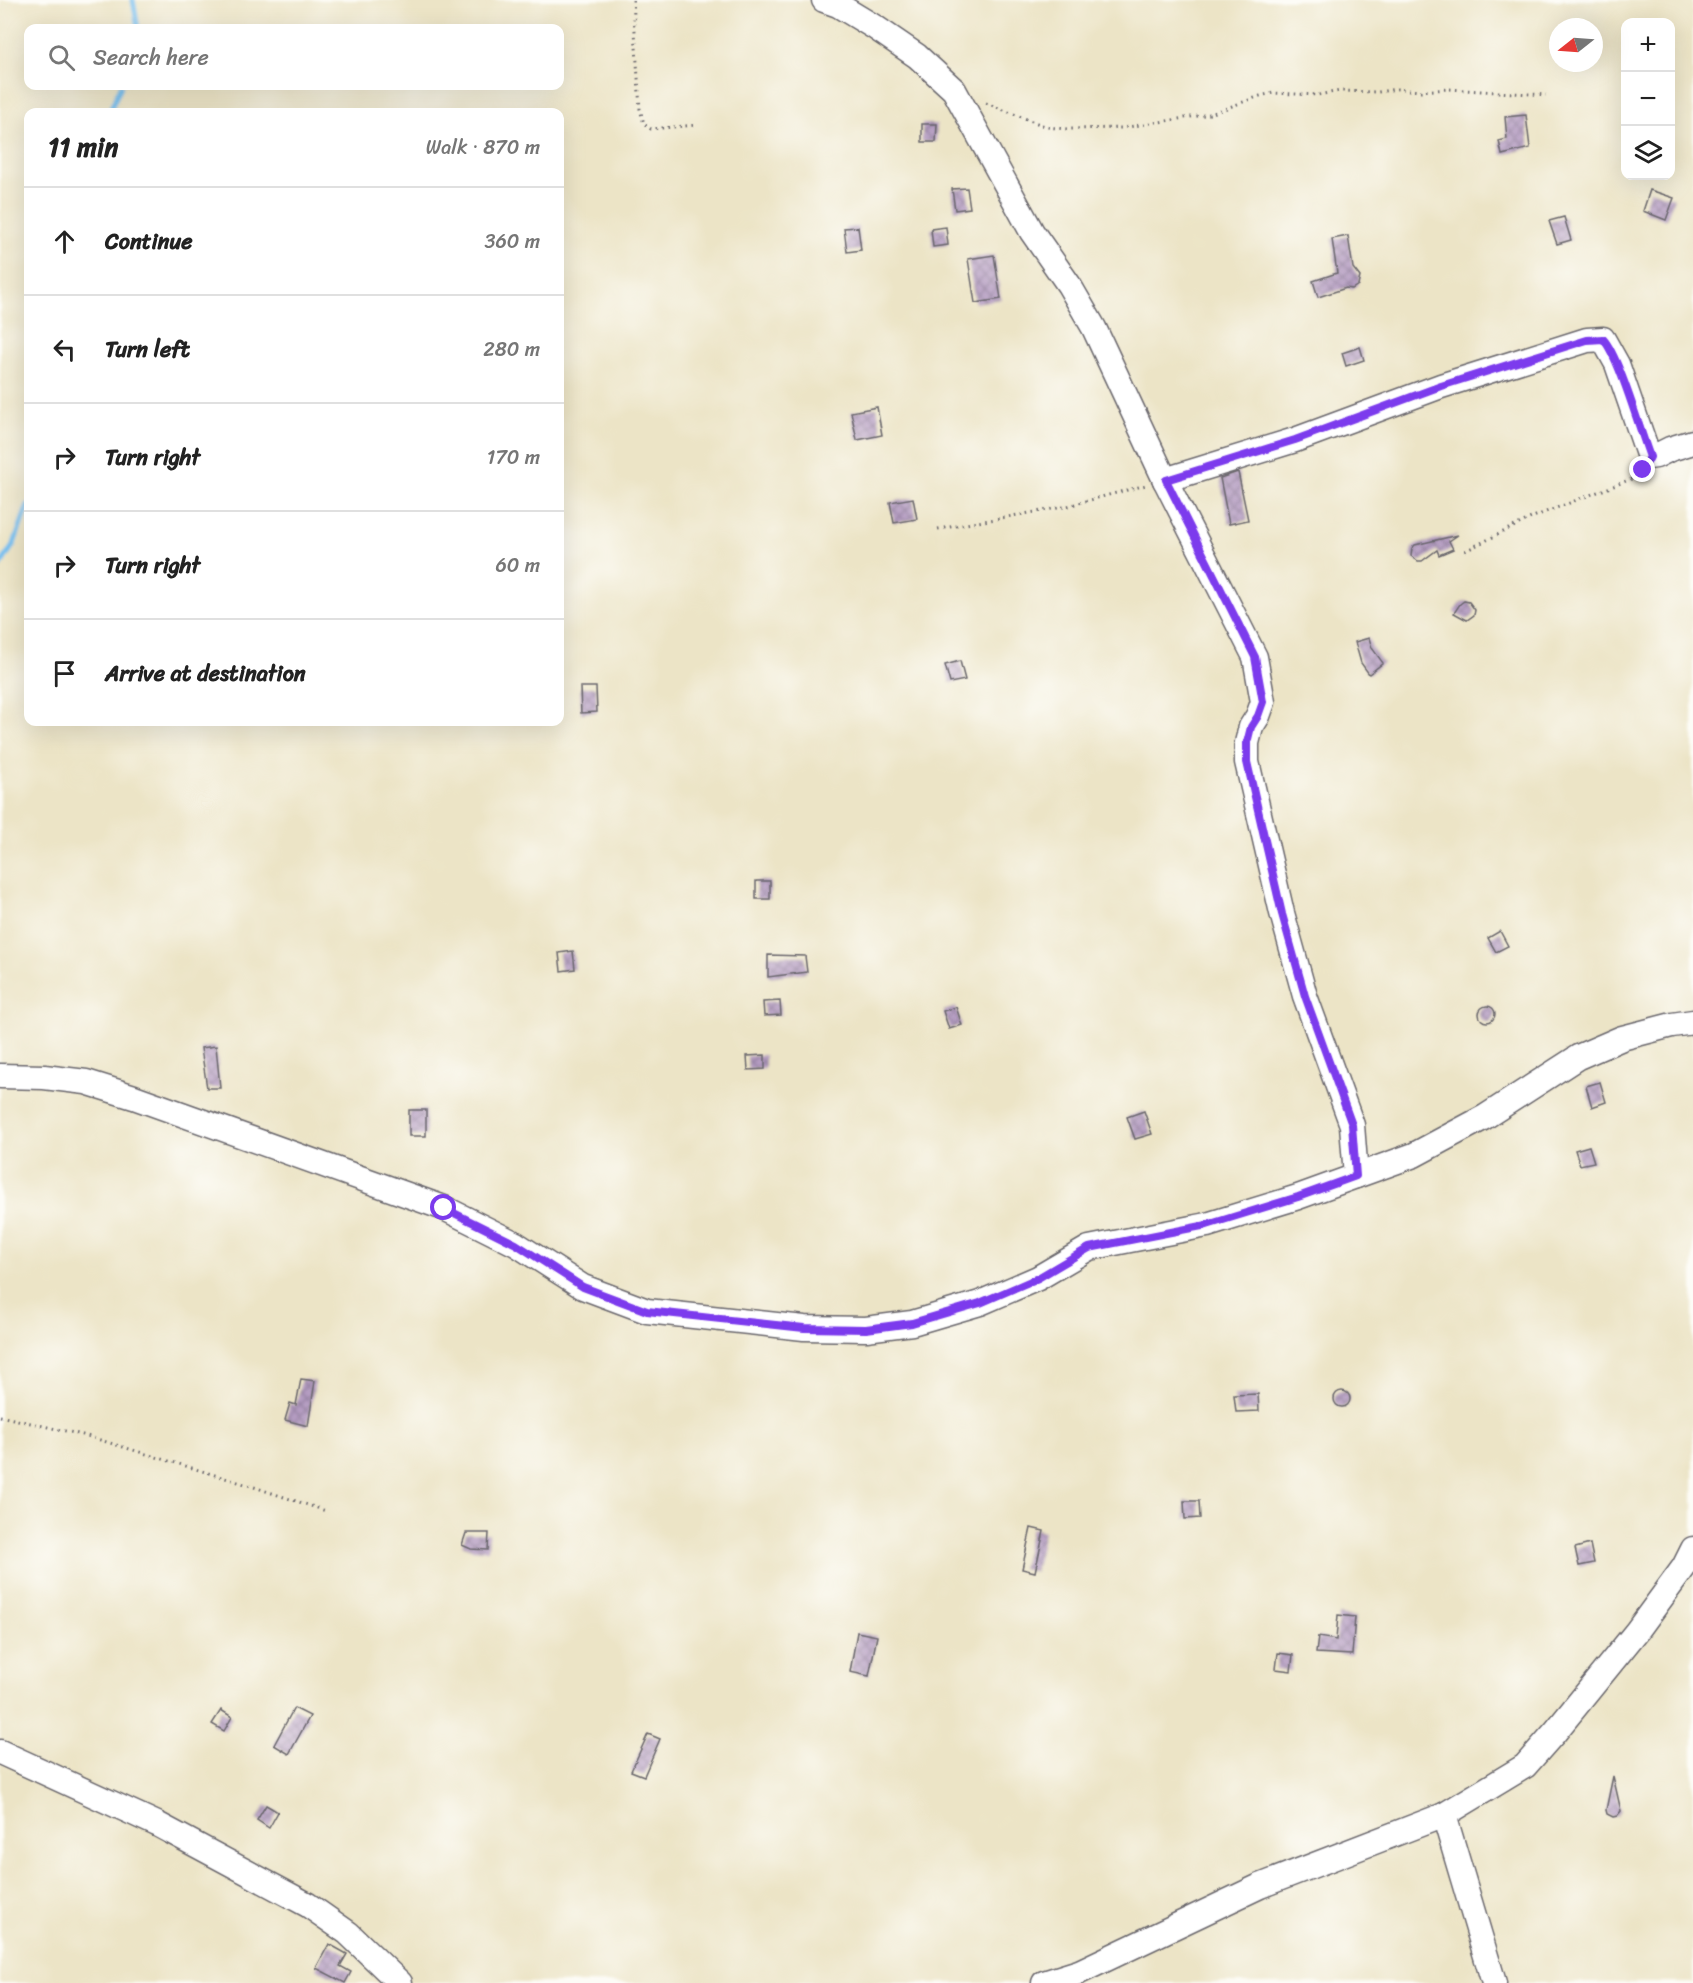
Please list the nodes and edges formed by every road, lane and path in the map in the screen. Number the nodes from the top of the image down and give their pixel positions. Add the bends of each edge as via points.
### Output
1 (633, 0) edge
2 (824, 0) edge
3 (954, 90) junction
4 (1546, 95) dead end
5 (696, 125) dead end
6 (1693, 442) edge
7 (1650, 457) junction
8 (1166, 480) junction
9 (938, 529) dead end
10 (1465, 551) dead end
11 (1693, 1022) edge
12 (0, 1076) edge
13 (1356, 1176) junction
14 (0, 1416) edge
15 (326, 1511) dead end
16 (1693, 1549) edge
17 (0, 1752) edge
18 (1444, 1815) junction
19 (400, 1983) edge
20 (1044, 1983) edge
21 (1494, 1983) edge

1 - 5 path via 640,109 645,124 651,129
2 - 3 street via 917,56
3 - 4 path via 1047,127 1067,129 1122,128 1210,114 1273,93 1318,95 1449,89
3 - 8 street via 1032,232 1094,328
6 - 7 street
7 - 8 street via 1617,364 1606,342 1598,339 1502,366 1295,440
7 - 10 path via 1634,477 1533,517
8 - 9 path via 1064,507
8 - 13 street via 1255,657 1263,702 1251,727 1247,762 1305,996 1352,1125
11 - 13 street via 1622,1038 1578,1057 1453,1136
12 - 13 street via 86,1082 444,1208 516,1244 583,1287 647,1311 804,1328 866,1329 912,1323 980,1303 1038,1278 1089,1248 1207,1225
14 - 15 path via 87,1436
16 - 18 street via 1637,1631 1525,1766
17 - 19 street via 157,1824 308,1905 348,1933
18 - 20 street via 1260,1886 1079,1972
18 - 21 street

